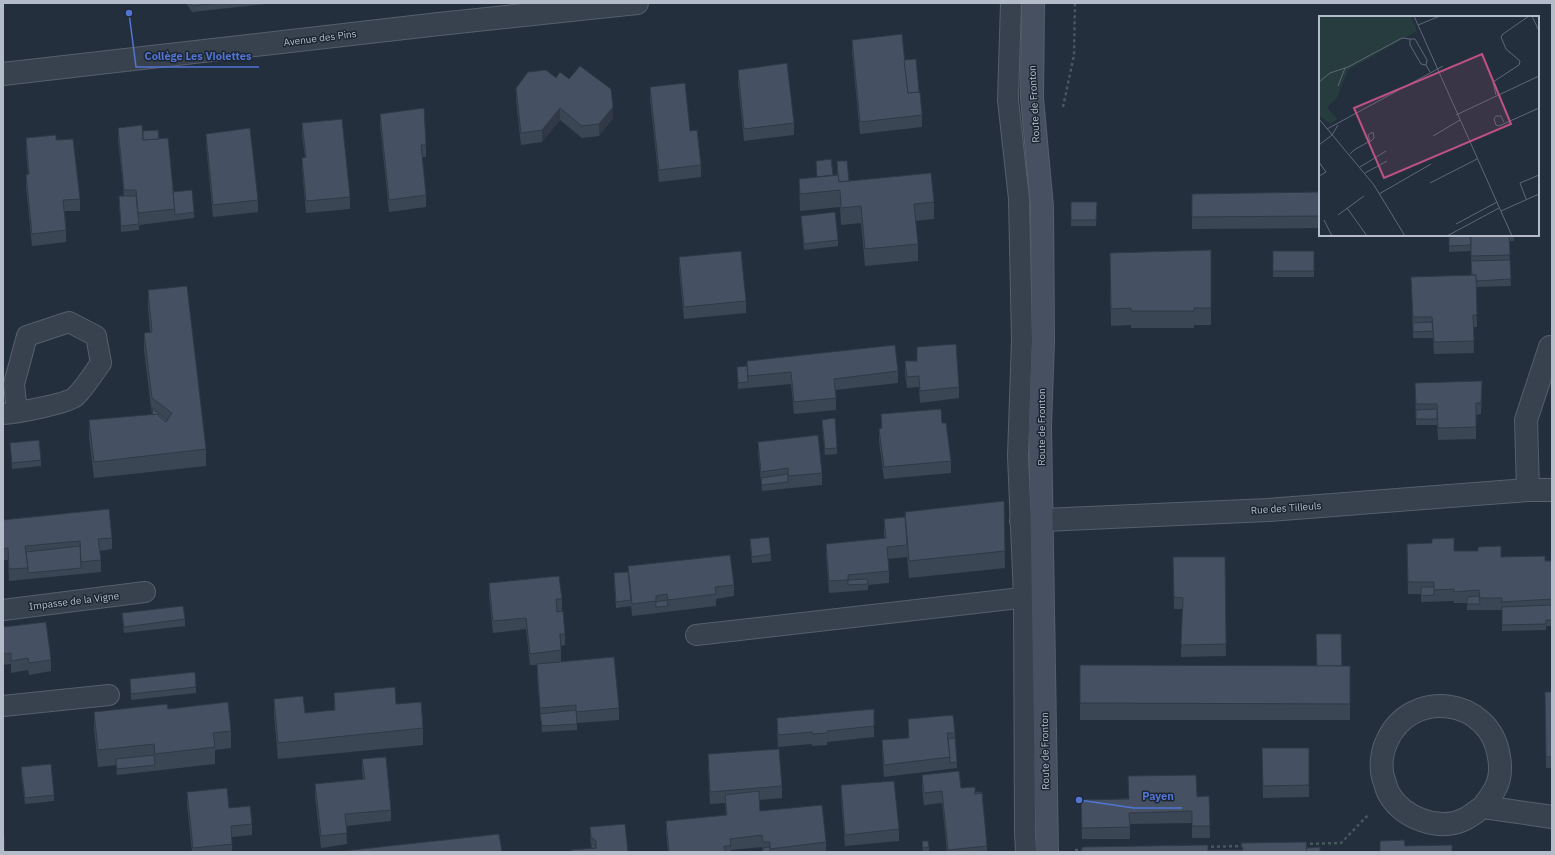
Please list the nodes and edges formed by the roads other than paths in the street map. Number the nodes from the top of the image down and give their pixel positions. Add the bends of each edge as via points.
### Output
1 (637, 3) edge
2 (1011, 3) edge
3 (1033, 3) edge
4 (3, 74) edge
5 (1552, 347) edge
6 (10, 413) edge
7 (1528, 490) junction
8 (1552, 490) edge
9 (1031, 520) junction
10 (145, 592) dead end
11 (1034, 596) junction
12 (3, 610) edge
13 (696, 635) dead end
14 (110, 695) dead end
15 (3, 706) edge
16 (1483, 807) junction
17 (1552, 817) edge
18 (1026, 852) edge
19 (1047, 852) edge

1 - 4 street, Avenue des Pins
2 - 9 lane via 1008,100 1019,199 1022,340 1018,456
3 - 9 main road, Route de Fronton via 1032,98 1042,207 1043,340 1040,426
5 - 7 street via 1526,420
6 - 6 lane via 14,384 27,336 69,322 96,336 101,363 75,398 30,411
7 - 8 street, Rue des Tilleuls
7 - 9 street, Rue des Tilleuls via 1268,510
9 - 11 main road, Route de Fronton
10 - 12 lane, Impasse de la Vigne
11 - 13 lane
11 - 18 lane
11 - 19 main road, Route de Fronton
14 - 15 lane
16 - 16 street via 1495,789 1501,768 1498,746 1487,727 1470,713 1449,706 1427,707 1407,715 1392,731 1383,751 1382,773 1389,794 1403,810 1422,821 1444,824 1465,819
16 - 17 street

